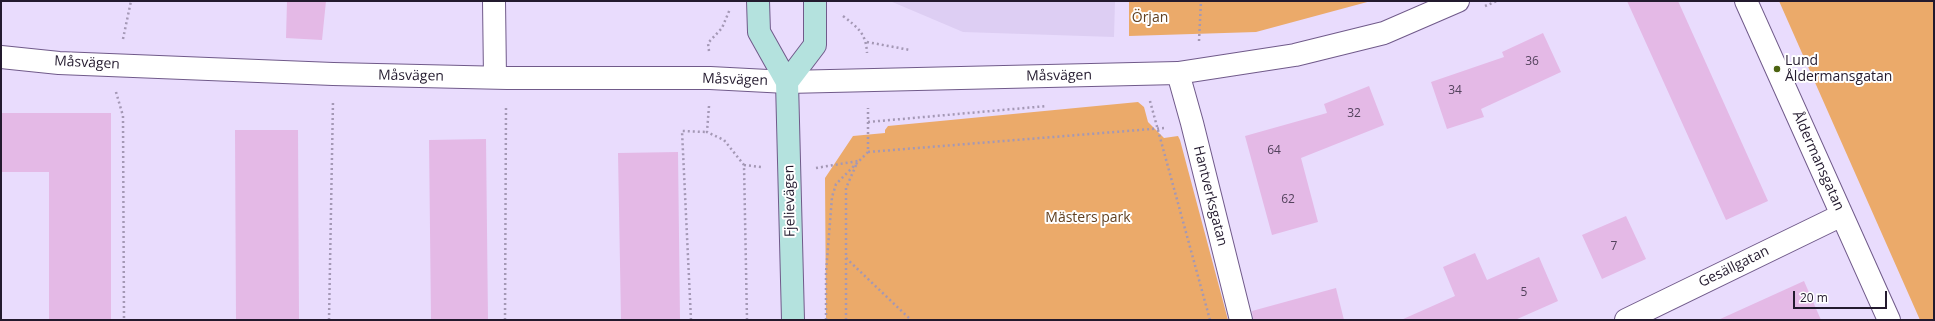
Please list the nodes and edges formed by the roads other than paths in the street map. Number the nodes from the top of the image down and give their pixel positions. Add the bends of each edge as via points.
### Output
1 (494, 1) edge
2 (758, 1) edge
3 (815, 1) edge
4 (1458, 1) edge
5 (1746, 1) edge
6 (1, 58) edge
7 (1188, 72) junction
8 (501, 77) junction
9 (787, 82) junction
10 (1842, 215) junction
11 (793, 320) edge
12 (1241, 320) edge
13 (1626, 320) edge
14 (1889, 320) edge

1 - 8 street
2 - 9 main road, Fjelievägen via 759,32
3 - 9 main road via 816,45
4 - 7 street, Måsvägen via 1384,33 1295,55
5 - 10 street, Åldermansgatan
6 - 8 street, Måsvägen via 333,74
7 - 9 street, Måsvägen
7 - 12 street, Hantverksgatan via 1192,123
8 - 9 street, Måsvägen via 710,78
9 - 11 main road, Fjelievägen
10 - 13 street, Gesällgatan
10 - 14 street, Åldermansgatan

